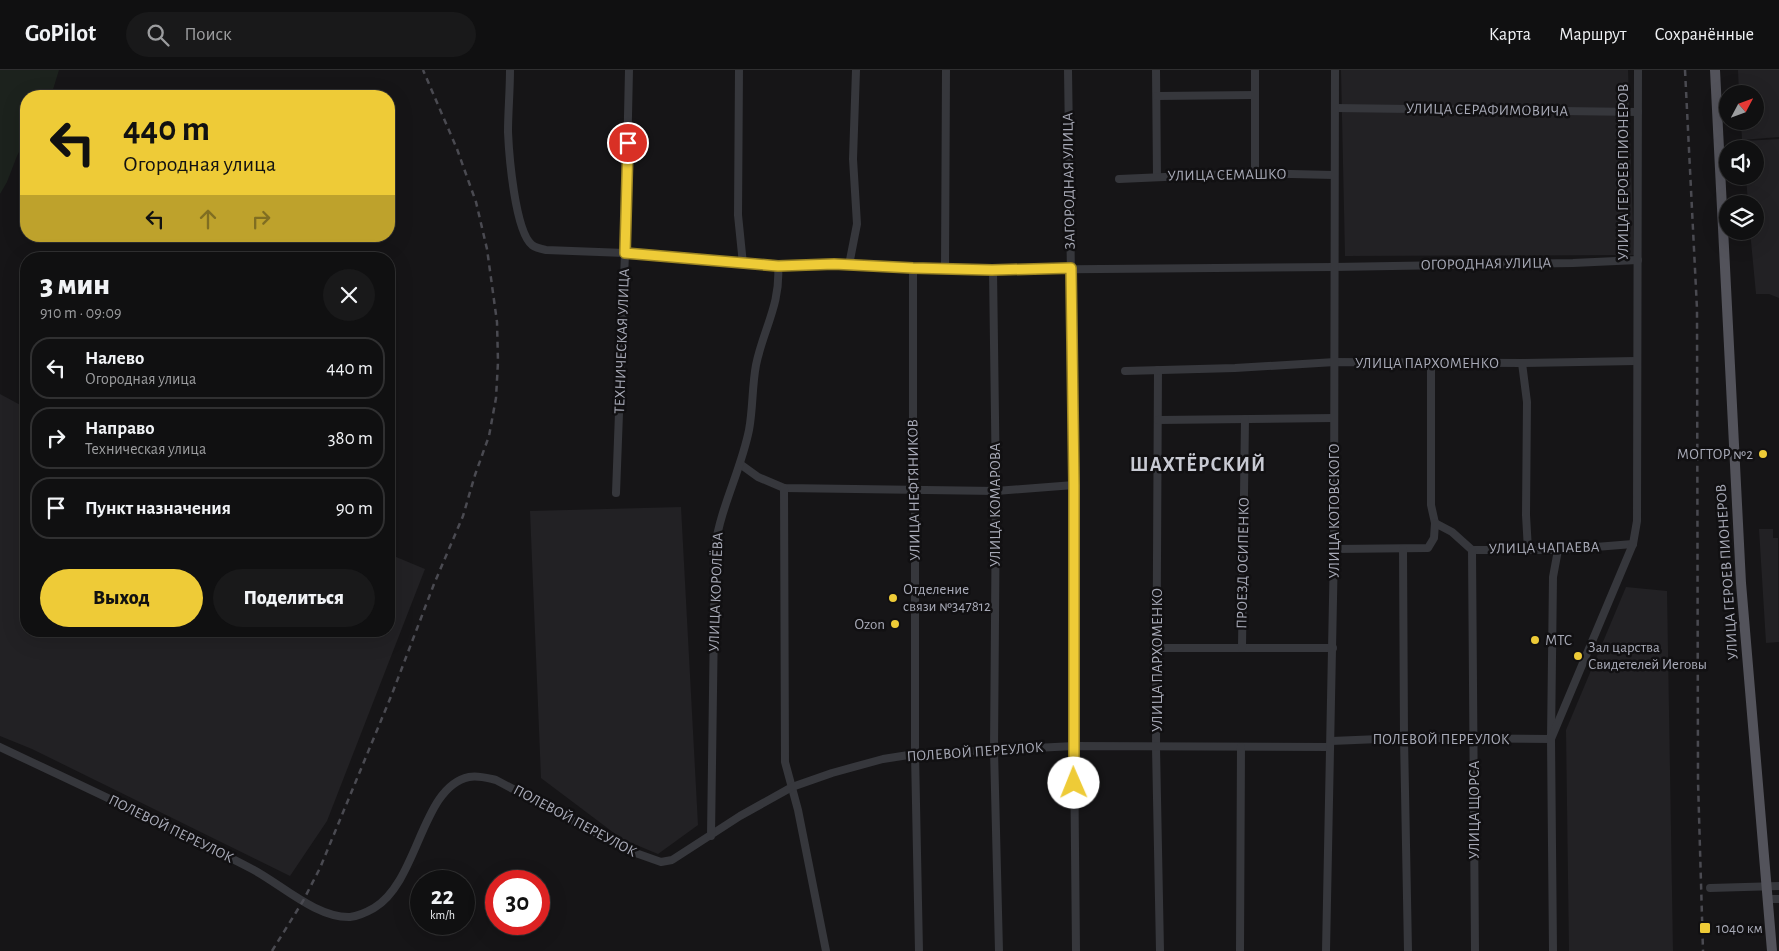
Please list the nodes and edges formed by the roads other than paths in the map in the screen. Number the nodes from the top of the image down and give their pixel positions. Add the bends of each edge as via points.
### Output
1 (510, 70) edge
2 (629, 70) edge
3 (739, 70) edge
4 (856, 70) edge
5 (946, 70) edge
6 (1068, 70) edge
7 (1156, 70) edge
8 (1255, 70) edge
9 (1335, 70) edge
10 (1638, 70) edge
11 (1715, 70) edge
12 (1255, 94) junction
13 (1157, 96) junction
14 (1335, 108) junction
15 (1638, 112) junction
16 (1255, 173) junction
17 (1334, 175) junction
18 (1158, 177) junction
19 (1119, 179) dead end
20 (625, 253) junction
21 (1638, 260) junction
22 (743, 264) junction
23 (849, 265) junction
24 (778, 266) junction
25 (1333, 267) junction
26 (913, 268) junction
27 (1071, 268) junction
28 (945, 269) junction
29 (992, 270) junction
30 (1636, 361) junction
31 (1335, 362) junction
32 (1431, 363) junction
33 (1522, 363) junction
34 (1158, 370) junction
35 (1125, 371) dead end
36 (1334, 418) junction
37 (1245, 419) junction
38 (1158, 420) junction
39 (740, 464) junction
40 (1074, 485) junction
41 (784, 488) junction
42 (915, 489) junction
43 (996, 491) junction
44 (616, 493) dead end
45 (1435, 523) junction
46 (1632, 544) junction
47 (1403, 549) junction
48 (1334, 550) junction
49 (1472, 550) junction
50 (1528, 550) junction
51 (1558, 550) junction
52 (1157, 648) junction
53 (1242, 648) junction
54 (1332, 648) junction
55 (1404, 738) junction
56 (1473, 739) junction
57 (1551, 739) junction
58 (1330, 744) junction
59 (0, 746) edge
60 (1074, 746) junction
61 (1156, 746) junction
62 (1241, 746) junction
63 (994, 750) junction
64 (915, 754) junction
65 (792, 787) junction
66 (711, 836) junction
67 (1779, 886) edge
68 (1767, 887) junction
69 (1710, 888) dead end
70 (1779, 899) edge
71 (1768, 900) junction
72 (826, 951) edge
73 (919, 951) edge
74 (999, 951) edge
75 (1076, 951) edge
76 (1160, 951) edge
77 (1240, 951) edge
78 (1326, 951) edge
79 (1408, 951) edge
80 (1474, 951) edge
81 (1553, 951) edge
82 (1772, 951) edge

1 - 20 street via 508,132 514,190 525,235 531,244 546,250
2 - 20 street, ТЕХНИЧЕСКАЯ УЛИЦА
3 - 22 street via 738,215
4 - 23 street via 853,159 857,224
5 - 28 street
6 - 27 street, ЗАГОРОДНАЯ УЛИЦА
7 - 13 street
8 - 12 street
9 - 14 street, УЛИЦА КОТОВСКОГО
10 - 15 street, УЛИЦА ГЕРОЕВ ПИОНЕРОВ
11 - 68 main road, УЛИЦА ГЕРОЕВ ПИОНЕРОВ via 1741,583
12 - 13 street
12 - 16 street
13 - 18 street
14 - 15 street, УЛИЦА СЕРАФИМОВИЧА
14 - 17 street, УЛИЦА КОТОВСКОГО
15 - 21 street, УЛИЦА ГЕРОЕВ ПИОНЕРОВ
16 - 17 street, УЛИЦА СЕМАШКО
16 - 18 street, УЛИЦА СЕМАШКО
17 - 25 street, УЛИЦА КОТОВСКОГО
18 - 19 street, УЛИЦА СЕМАШКО
20 - 22 street
20 - 44 street, ТЕХНИЧЕСКАЯ УЛИЦА
21 - 25 street, ОГОРОДНАЯ УЛИЦА
21 - 30 street, УЛИЦА ГЕРОЕВ ПИОНЕРОВ
22 - 24 street
23 - 24 street
23 - 26 street
24 - 39 street, УЛИЦА КОРОЛЁВА via 777,296 756,365 749,430
25 - 27 street, ОГОРОДНАЯ УЛИЦА
25 - 31 street, УЛИЦА КОТОВСКОГО
26 - 28 street
26 - 42 street, УЛИЦА НЕФТЯНИКОВ
27 - 29 street
27 - 40 street, ЗАГОРОДНАЯ УЛИЦА
28 - 29 street
29 - 43 street, УЛИЦА КОМАРОВА
30 - 33 street, УЛИЦА ПАРХОМЕНКО
30 - 46 street, УЛИЦА ГЕРОЕВ ПИОНЕРОВ via 1638,492
31 - 32 street, УЛИЦА ПАРХОМЕНКО
31 - 34 street, УЛИЦА ПАРХОМЕНКО
31 - 36 street, УЛИЦА КОТОВСКОГО
32 - 33 street, УЛИЦА ПАРХОМЕНКО
32 - 45 street via 1431,505
33 - 50 street via 1527,402
34 - 35 street, УЛИЦА ПАРХОМЕНКО
34 - 38 street, УЛИЦА ПАРХОМЕНКО
36 - 37 street
36 - 48 street, УЛИЦА КОТОВСКОГО
37 - 38 street
37 - 53 street, ПРОЕЗД ОСИПЕНКО
38 - 52 street, УЛИЦА ПАРХОМЕНКО
39 - 41 street via 758,477
39 - 66 street, УЛИЦА КОРОЛЁВА via 720,519 715,546
40 - 43 street
40 - 60 street, ЗАГОРОДНАЯ УЛИЦА
41 - 42 street
41 - 65 street via 784,752
42 - 43 street
42 - 64 street, УЛИЦА НЕФТЯНИКОВ
43 - 63 street, УЛИЦА КОМАРОВА
45 - 47 street via 1434,538 1428,548
45 - 49 street, УЛИЦА ЧАПАЕВА via 1452,532
46 - 51 street, УЛИЦА ЧАПАЕВА
46 - 57 street, УЛИЦА ГЕРОЕВ ПИОНЕРОВ
47 - 48 street
47 - 55 street
48 - 54 street, УЛИЦА КОТОВСКОГО
49 - 50 street, УЛИЦА ЧАПАЕВА
49 - 56 street, УЛИЦА ЩОРСА
50 - 51 street, УЛИЦА ЧАПАЕВА
51 - 57 street via 1553,577
52 - 53 street
52 - 61 street, УЛИЦА ПАРХОМЕНКО
53 - 54 street
54 - 58 street, УЛИЦА КОТОВСКОГО
55 - 56 street, ПОЛЕВОЙ ПЕРЕУЛОК
55 - 58 street, ПОЛЕВОЙ ПЕРЕУЛОК
55 - 79 street
56 - 57 street, ПОЛЕВОЙ ПЕРЕУЛОК
56 - 80 street, УЛИЦА ЩОРСА
57 - 81 street
58 - 62 street, ПОЛЕВОЙ ПЕРЕУЛОК
58 - 78 street, УЛИЦА КОТОВСКОГО
59 - 66 street, ПОЛЕВОЙ ПЕРЕУЛОК via 254,870 303,901 345,916 364,914 388,896 406,869 446,790 471,776 496,780 512,787 630,851 661,862 672,860
60 - 61 street, ПОЛЕВОЙ ПЕРЕУЛОК
60 - 63 street, ПОЛЕВОЙ ПЕРЕУЛОК
60 - 75 street, ЗАГОРОДНАЯ УЛИЦА
61 - 62 street, ПОЛЕВОЙ ПЕРЕУЛОК
61 - 76 street, УЛИЦА ПАРХОМЕНКО
62 - 77 street
63 - 64 street, ПОЛЕВОЙ ПЕРЕУЛОК
63 - 74 street, УЛИЦА КОМАРОВА
64 - 65 street, ПОЛЕВОЙ ПЕРЕУЛОК via 856,766
64 - 73 street, УЛИЦА НЕФТЯНИКОВ
65 - 66 street, ПОЛЕВОЙ ПЕРЕУЛОК
65 - 72 street
67 - 68 street
68 - 69 street
68 - 71 main road, УЛИЦА ГЕРОЕВ ПИОНЕРОВ
70 - 71 street
71 - 82 main road, УЛИЦА ГЕРОЕВ ПИОНЕРОВ

